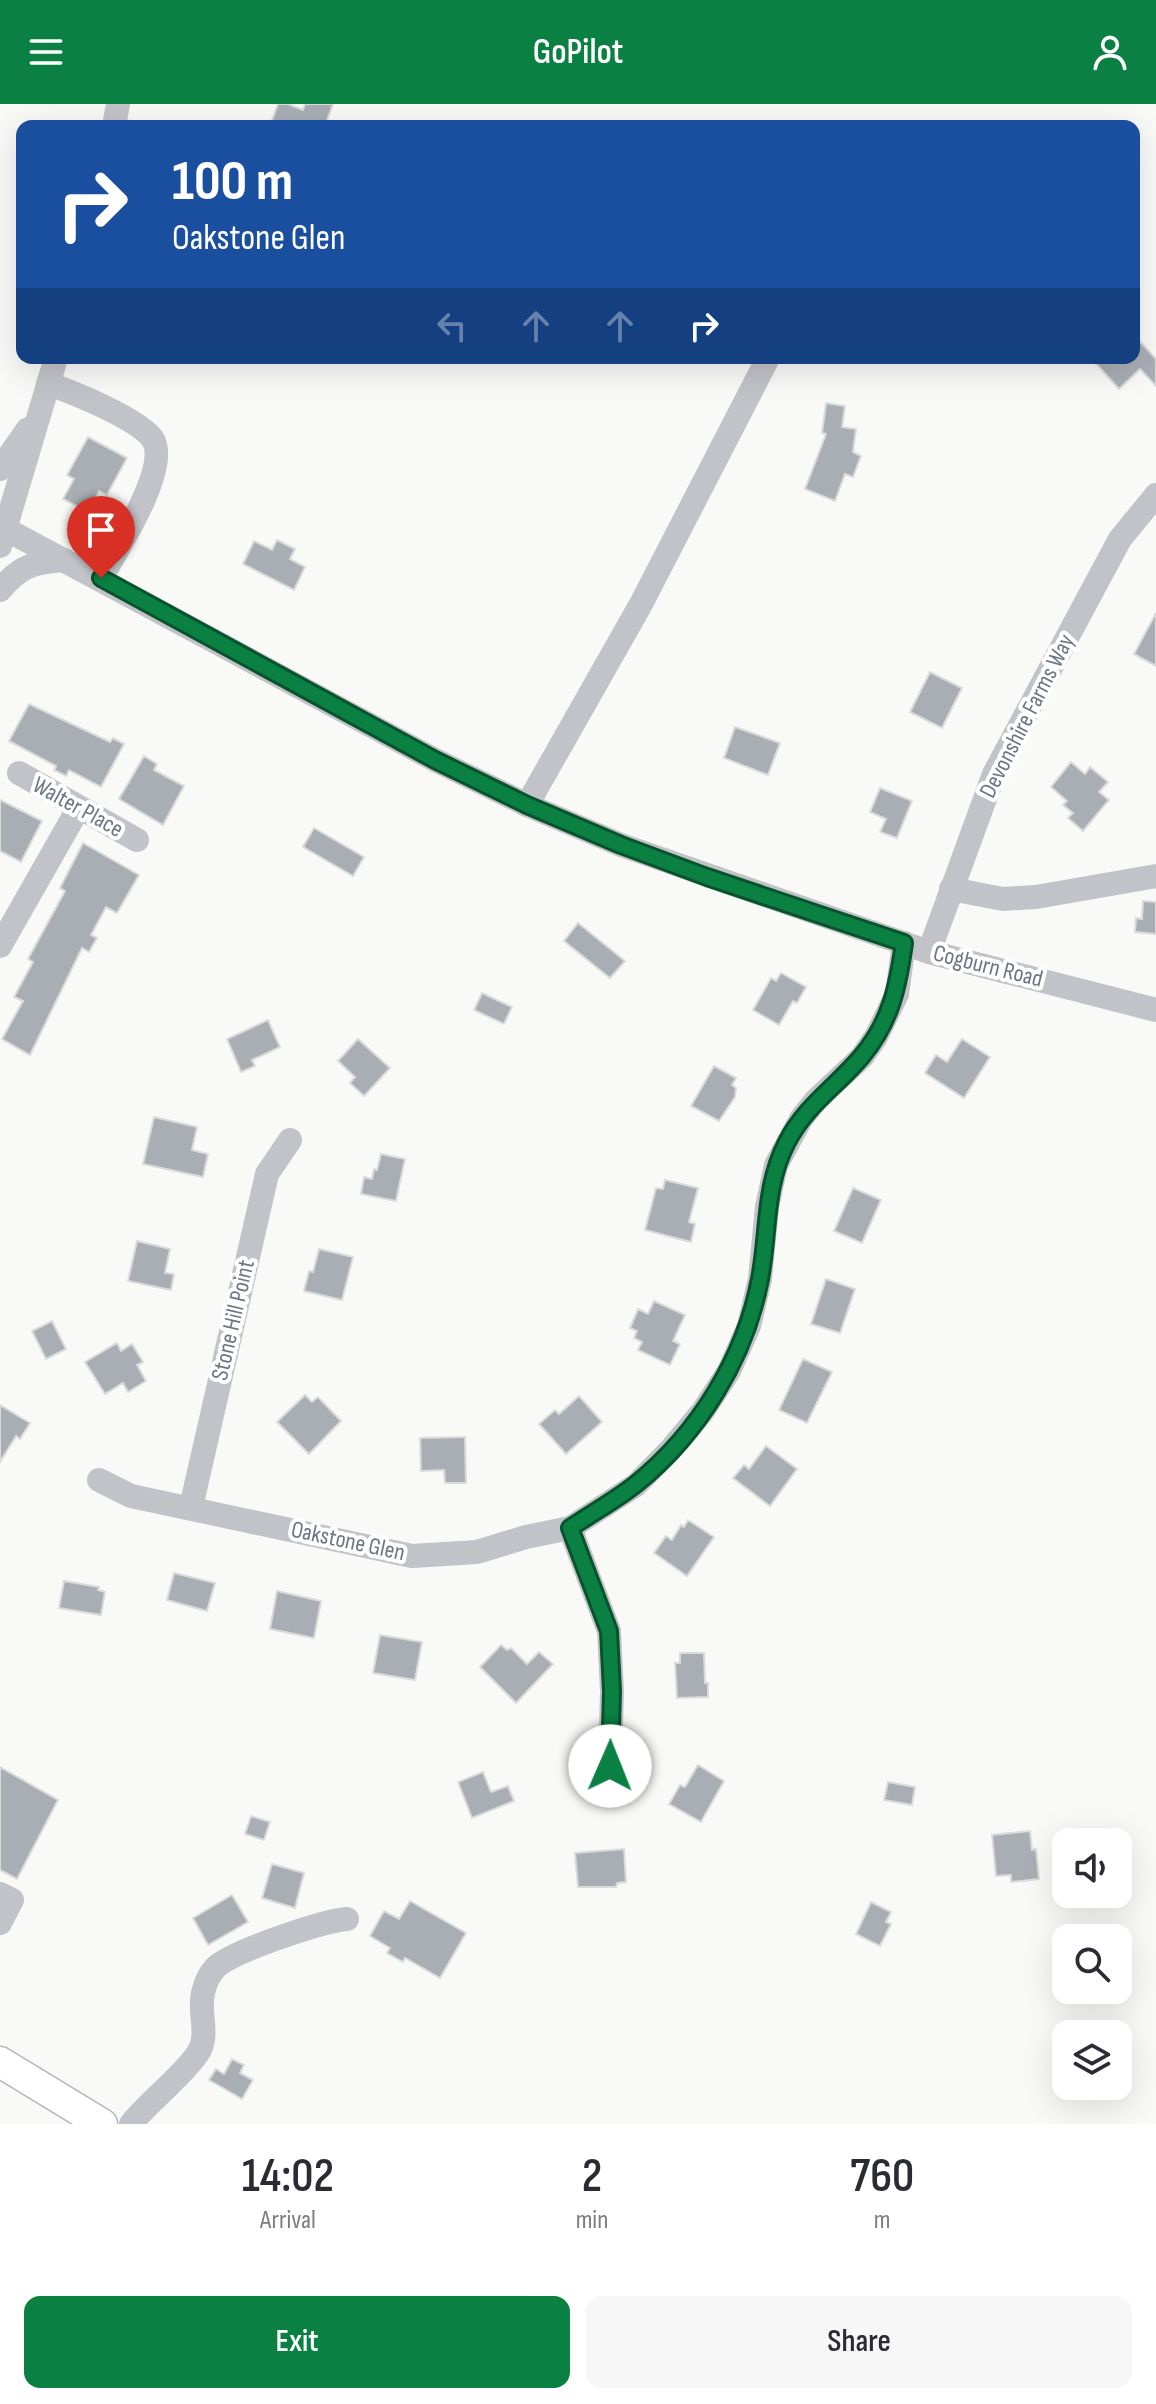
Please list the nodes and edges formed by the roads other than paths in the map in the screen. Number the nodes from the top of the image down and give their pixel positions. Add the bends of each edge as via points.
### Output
1 (54, 364) edge
2 (765, 364) edge
3 (48, 384) junction
4 (39, 414) junction
5 (0, 469) edge
6 (1156, 495) edge
7 (2, 533) edge
8 (64, 560) junction
9 (101, 578) junction
10 (0, 590) edge
11 (19, 773) dead end
12 (527, 805) junction
13 (78, 809) junction
14 (137, 840) dead end
15 (1156, 876) edge
16 (951, 889) junction
17 (904, 943) junction
18 (0, 946) edge
19 (929, 952) junction
20 (1156, 1010) edge
21 (290, 1140) dead end
22 (99, 1480) dead end
23 (191, 1507) junction
24 (570, 1528) junction
25 (610, 1766) dead end
26 (0, 1894) edge
27 (347, 1919) dead end
28 (0, 1923) edge
29 (0, 2062) edge
30 (102, 2124) edge
31 (131, 2124) edge

1 - 3 street
2 - 12 street via 641,604
3 - 4 street
3 - 9 street via 98,404 153,439 157,465 146,495
4 - 5 street
4 - 7 street
6 - 16 street, Devonshire Farms Way via 1120,539 994,774
7 - 8 street, Cogburn Road
8 - 9 street, Cogburn Road
8 - 10 street via 20,569
9 - 12 street, Cogburn Road
11 - 13 street, Walter Place
12 - 17 street, Cogburn Road via 707,877
13 - 14 street, Walter Place
13 - 18 street
15 - 16 street via 1036,897 1003,899
16 - 19 street, Devonshire Farms Way
17 - 19 street, Cogburn Road
17 - 24 street, Oakstone Glen via 897,994 876,1037 801,1119 776,1165 760,1279 749,1326 729,1371 656,1466
19 - 20 street, Cogburn Road
21 - 23 street, Stone Hill Point via 267,1174
22 - 23 street, Oakstone Glen via 131,1496
23 - 24 street, Oakstone Glen via 412,1556 477,1552
24 - 25 street via 609,1631
26 - 28 street via 12,1900
27 - 31 street via 312,1926 216,1967 202,1995 204,2035 198,2053
29 - 30 main road

